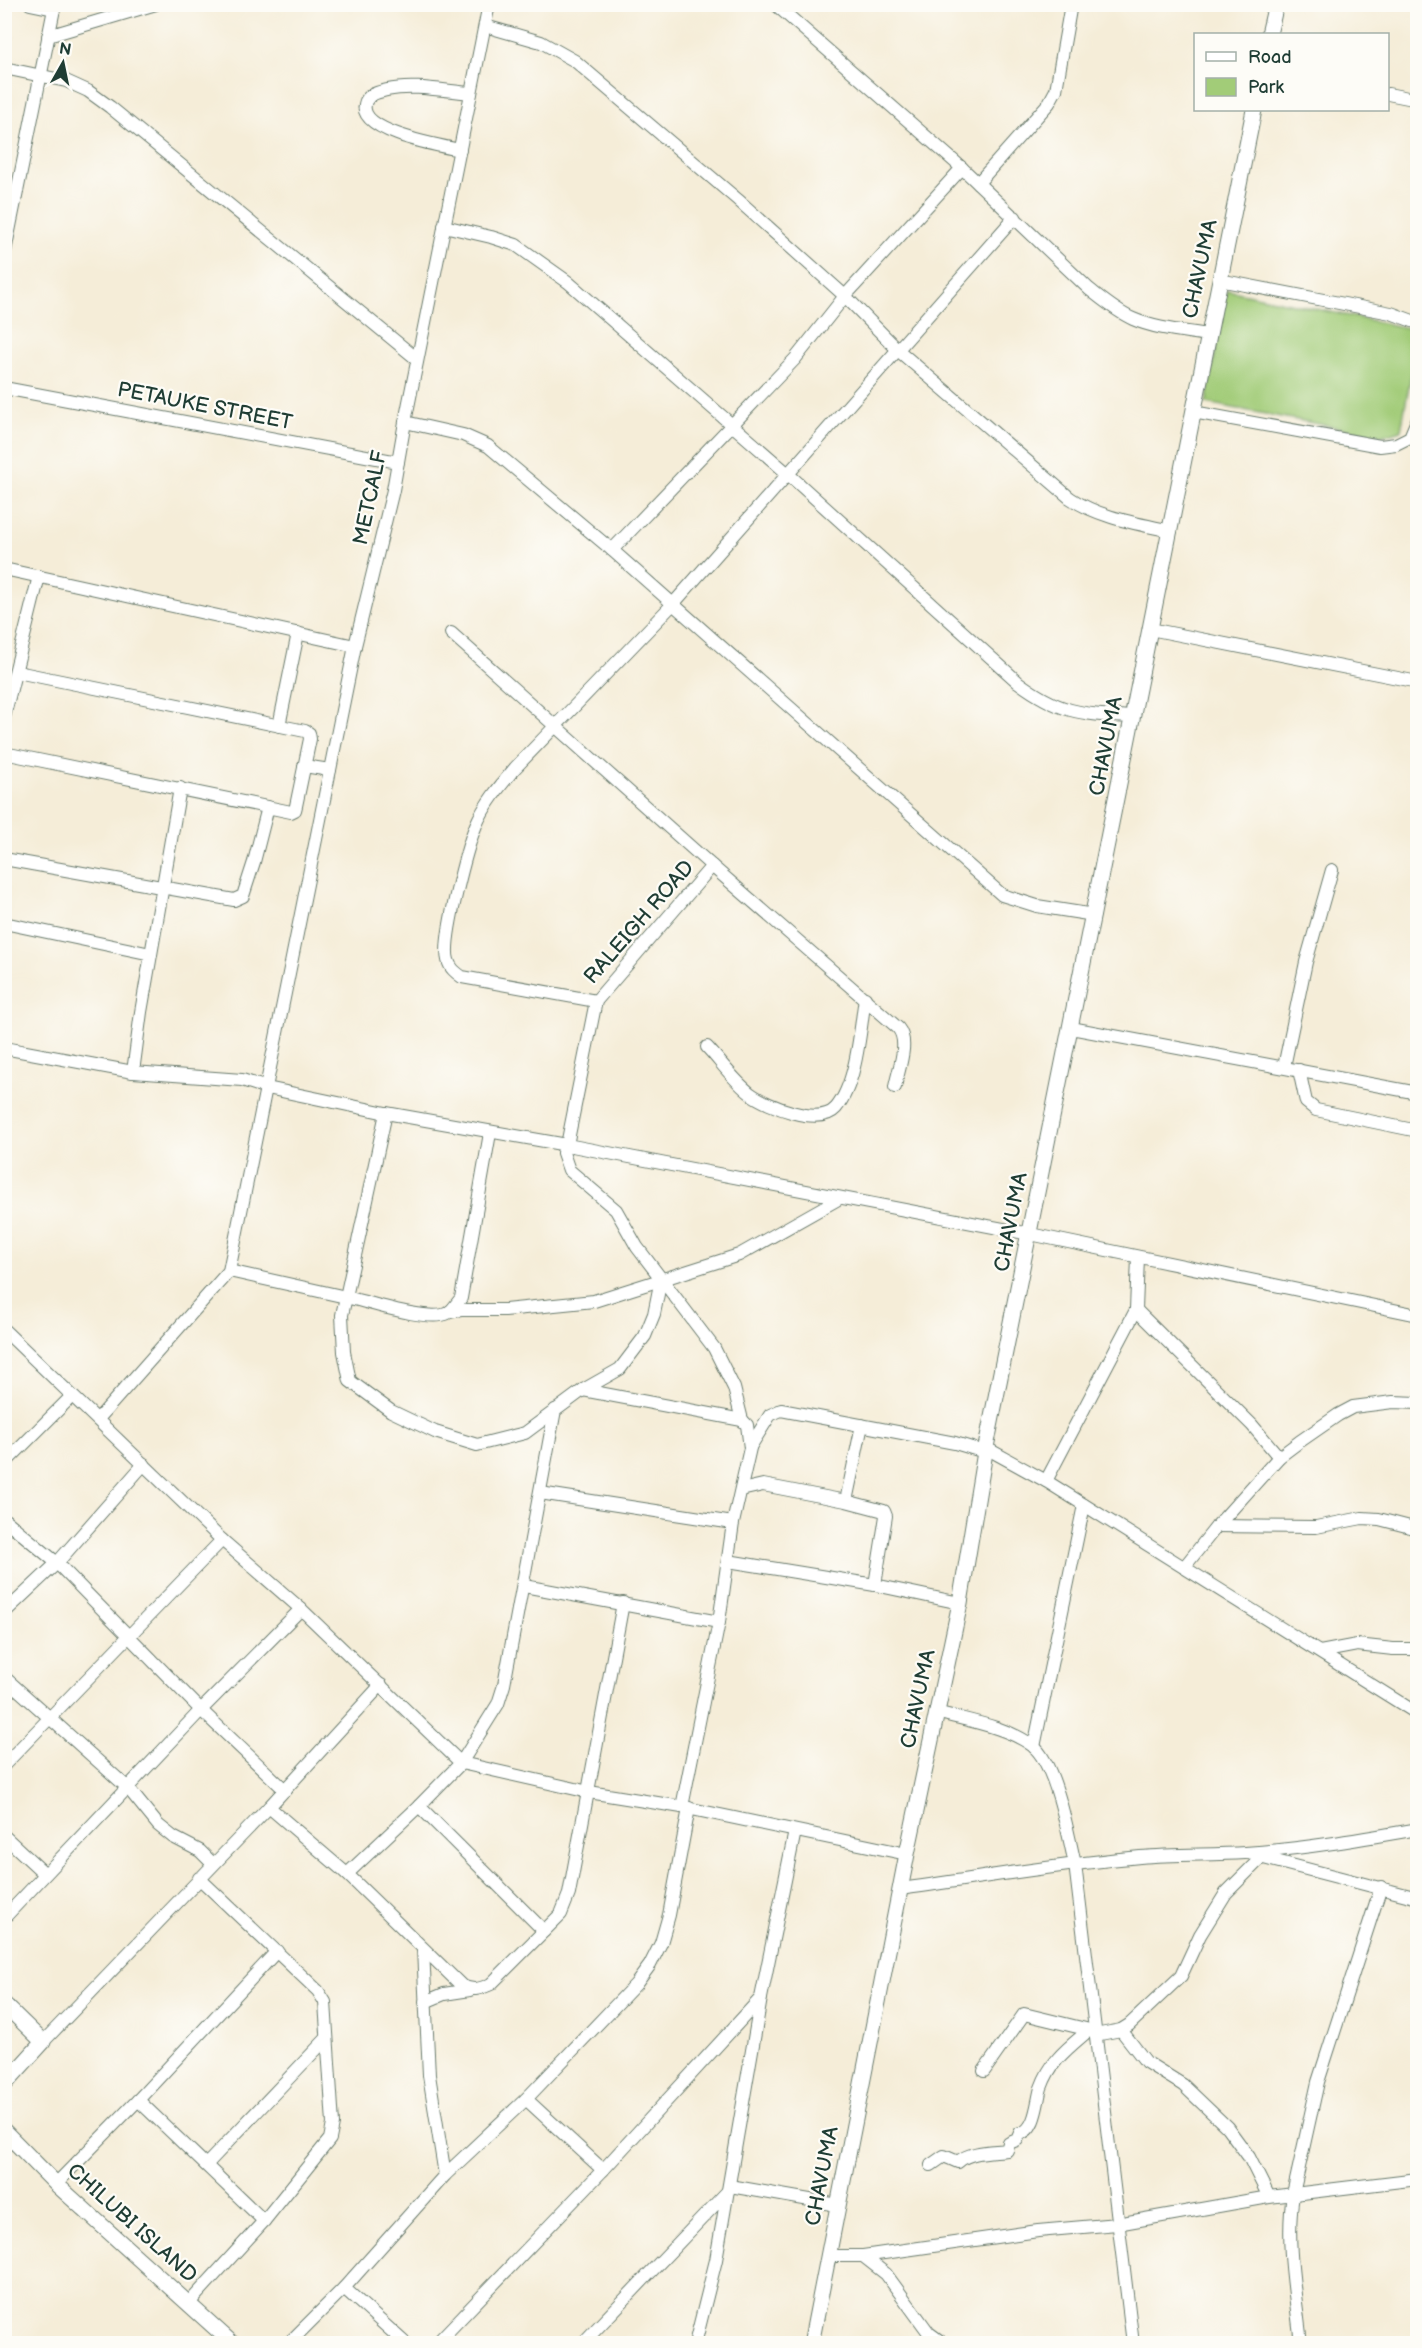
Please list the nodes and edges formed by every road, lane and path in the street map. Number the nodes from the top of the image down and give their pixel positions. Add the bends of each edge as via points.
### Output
1 (30, 4) edge
2 (156, 4) edge
3 (489, 4) edge
4 (775, 4) edge
5 (1071, 4) edge
6 (1276, 4) edge
7 (54, 7) edge
8 (485, 26) junction
9 (1269, 33) edge
10 (48, 36) junction
11 (4, 68) edge
12 (39, 76) junction
13 (471, 93) junction
14 (1389, 94) edge
15 (1418, 100) edge
16 (1254, 111) edge
17 (459, 150) junction
18 (962, 168) junction
19 (978, 183) junction
20 (1015, 217) junction
21 (444, 226) junction
22 (4, 256) edge
23 (1220, 280) junction
24 (845, 296) junction
25 (1418, 323) edge
26 (1208, 335) junction
27 (899, 351) junction
28 (417, 359) junction
29 (4, 388) edge
30 (1193, 412) junction
31 (1418, 417) edge
32 (405, 422) junction
33 (734, 426) junction
34 (398, 462) junction
35 (787, 473) junction
36 (1171, 531) junction
37 (612, 550) junction
38 (4, 569) edge
39 (39, 576) junction
40 (672, 604) junction
41 (1150, 629) junction
42 (298, 633) junction
43 (451, 633) dead end
44 (356, 646) junction
45 (17, 672) junction
46 (1418, 682) edge
47 (4, 717) edge
48 (1132, 717) junction
49 (279, 726) junction
50 (555, 727) junction
51 (4, 753) edge
52 (304, 766) junction
53 (330, 770) junction
54 (180, 788) junction
55 (268, 807) junction
56 (4, 859) edge
57 (712, 866) junction
58 (1332, 870) dead end
59 (163, 887) junction
60 (1094, 915) junction
61 (4, 923) edge
62 (151, 954) junction
63 (865, 998) junction
64 (596, 1001) junction
65 (1071, 1028) junction
66 (707, 1047) dead end
67 (4, 1048) edge
68 (1284, 1067) junction
69 (1299, 1070) junction
70 (133, 1072) junction
71 (895, 1087) dead end
72 (267, 1088) junction
73 (1418, 1093) edge
74 (386, 1113) junction
75 (1418, 1131) edge
76 (490, 1133) junction
77 (567, 1145) junction
78 (840, 1198) junction
79 (1030, 1234) junction
80 (1138, 1257) junction
81 (230, 1271) junction
82 (661, 1280) junction
83 (346, 1297) junction
84 (1136, 1310) junction
85 (449, 1312) junction
86 (1418, 1315) edge
87 (4, 1330) edge
88 (583, 1390) junction
89 (72, 1396) junction
90 (1418, 1402) edge
91 (555, 1410) junction
92 (98, 1419) junction
93 (742, 1420) junction
94 (862, 1425) junction
95 (750, 1448) junction
96 (985, 1450) junction
97 (1279, 1457) junction
98 (4, 1464) edge
99 (144, 1464) junction
100 (1046, 1480) junction
101 (741, 1490) junction
102 (540, 1493) junction
103 (846, 1501) junction
104 (1084, 1505) junction
105 (4, 1519) edge
106 (733, 1523) junction
107 (1216, 1526) junction
108 (1418, 1529) edge
109 (222, 1540) junction
110 (728, 1561) junction
111 (57, 1563) junction
112 (1185, 1566) junction
113 (875, 1585) junction
114 (524, 1586) junction
115 (960, 1603) junction
116 (623, 1604) junction
117 (301, 1609) junction
118 (4, 1613) edge
119 (719, 1622) junction
120 (130, 1636) junction
121 (1418, 1650) edge
122 (1320, 1652) junction
123 (4, 1677) edge
124 (381, 1685) junction
125 (201, 1710) junction
126 (936, 1712) junction
127 (1418, 1714) edge
128 (50, 1718) junction
129 (1034, 1747) junction
130 (461, 1762) junction
131 (4, 1765) edge
132 (128, 1788) junction
133 (285, 1790) junction
134 (589, 1792) junction
135 (419, 1806) junction
136 (269, 1807) junction
137 (686, 1808) junction
138 (1418, 1829) edge
139 (795, 1831) junction
140 (4, 1836) edge
141 (1244, 1853) junction
142 (907, 1854) junction
143 (1262, 1857) junction
144 (213, 1864) junction
145 (1075, 1864) junction
146 (45, 1874) junction
147 (347, 1874) junction
148 (200, 1878) junction
149 (1381, 1887) junction
150 (900, 1889) junction
151 (1418, 1898) edge
152 (4, 1918) edge
153 (544, 1931) junction
154 (423, 1949) junction
155 (277, 1951) junction
156 (471, 1990) junction
157 (761, 1998) junction
158 (425, 2002) junction
159 (4, 2004) edge
160 (1121, 2030) junction
161 (1093, 2032) junction
162 (327, 2038) junction
163 (43, 2042) junction
164 (984, 2071) dead end
165 (4, 2085) edge
166 (526, 2099) junction
167 (138, 2100) junction
168 (4, 2131) edge
169 (206, 2165) junction
170 (931, 2165) dead end
171 (603, 2170) junction
172 (445, 2175) junction
173 (1418, 2179) edge
174 (56, 2184) junction
175 (729, 2189) junction
176 (1293, 2194) junction
177 (1269, 2197) junction
178 (838, 2205) junction
179 (264, 2221) junction
180 (1117, 2224) junction
181 (829, 2256) junction
182 (863, 2256) junction
183 (344, 2288) junction
184 (189, 2303) junction
185 (233, 2343) edge
186 (288, 2343) edge
187 (406, 2343) edge
188 (436, 2343) edge
189 (582, 2343) edge
190 (695, 2343) edge
191 (811, 2343) edge
192 (944, 2343) edge
193 (1133, 2343) edge
194 (1301, 2343) edge

1 - 7 street
2 - 10 street
3 - 8 street, METCALF
4 - 18 street
5 - 19 street via 1056,90
6 - 9 street
7 - 10 street
8 - 13 street, METCALF
8 - 24 street via 541,42 575,61
10 - 12 street
11 - 12 street
12 - 22 street
12 - 28 street via 66,81 110,107
13 - 17 street, METCALF
13 - 17 street via 389,89 375,93 364,106 371,120 387,130
14 - 15 street
16 - 23 street, CHAVUMA
17 - 21 street, METCALF
18 - 19 street
18 - 24 street
19 - 20 street
20 - 26 street via 1108,304 1133,319
20 - 27 street
21 - 28 street, METCALF
21 - 33 street via 491,237 534,257
23 - 25 street via 1391,313
23 - 26 street, CHAVUMA
24 - 27 street
24 - 33 street
26 - 30 street, CHAVUMA
27 - 35 street
27 - 36 street via 1085,508
28 - 32 street, METCALF
29 - 34 street, PETAUKE STREET
30 - 31 street via 1380,446 1410,437
30 - 36 street, CHAVUMA
32 - 34 street, METCALF
32 - 37 street via 463,435 489,446
33 - 35 street
33 - 37 street
34 - 44 street, METCALF
35 - 40 street
35 - 48 street via 1039,698 1066,710
36 - 41 street, CHAVUMA
37 - 40 street
38 - 39 street
39 - 42 street
39 - 45 street
40 - 50 street
40 - 60 street via 1002,895 1037,906
41 - 46 street
41 - 48 street, CHAVUMA
42 - 44 street
42 - 49 street
43 - 50 street
44 - 53 street, METCALF
45 - 47 street
45 - 49 street
48 - 60 street, CHAVUMA
49 - 52 street via 309,733
50 - 57 street
50 - 64 street via 514,768 476,824 462,867 446,950 453,970 462,977
51 - 54 street
52 - 53 street
52 - 55 street via 294,810
53 - 72 street, METCALF
54 - 55 street
54 - 59 street
55 - 59 street via 254,862 239,900
56 - 59 street
57 - 63 street
57 - 64 street, RALEIGH ROAD
58 - 68 street via 1306,962
59 - 62 street
60 - 65 street, CHAVUMA
61 - 62 street
62 - 70 street
63 - 66 street via 851,1076 842,1099 827,1115 804,1115 762,1101 738,1082
63 - 71 street via 903,1034
64 - 77 street, RALEIGH ROAD
65 - 68 street
65 - 79 street, CHAVUMA
67 - 70 street
68 - 69 street
69 - 73 street
69 - 75 street via 1306,1102 1316,1110
70 - 72 street via 242,1080
72 - 74 street
72 - 81 street, METCALF
74 - 76 street
74 - 83 street
76 - 77 street
76 - 85 street via 461,1298
77 - 78 street
77 - 82 street via 563,1153 569,1170 616,1210
78 - 79 street
78 - 82 street via 739,1255
79 - 80 street
79 - 96 street, CHAVUMA
80 - 84 street
80 - 86 street
81 - 83 street
81 - 92 street
82 - 85 street via 594,1301
82 - 88 street via 645,1336 620,1369
82 - 93 street via 714,1347 734,1388
83 - 85 street via 420,1315
83 - 91 street via 342,1314 350,1381 391,1412 477,1445 525,1433
84 - 97 street
84 - 100 street
87 - 89 street
88 - 91 street
88 - 93 street
89 - 92 street
89 - 98 street
90 - 97 street via 1353,1407
91 - 102 street
92 - 99 street
93 - 95 street via 747,1425
94 - 95 street via 781,1410 770,1415
94 - 96 street
94 - 103 street
95 - 101 street
96 - 100 street
96 - 115 street, CHAVUMA
97 - 107 street
99 - 109 street
99 - 111 street
100 - 104 street
101 - 103 street via 763,1485
101 - 106 street
102 - 106 street
102 - 114 street
103 - 113 street via 884,1511 886,1516
104 - 112 street
104 - 129 street
105 - 111 street
106 - 110 street
107 - 108 street via 1316,1527 1362,1518
107 - 112 street
109 - 117 street
109 - 120 street
110 - 113 street
110 - 119 street
111 - 118 street
111 - 120 street
112 - 122 street
113 - 115 street
114 - 116 street
114 - 130 street via 498,1704
115 - 126 street, CHAVUMA
116 - 119 street
116 - 134 street
117 - 124 street
117 - 125 street
119 - 137 street
120 - 125 street
120 - 128 street
121 - 122 street via 1357,1645
122 - 127 street
123 - 128 street
124 - 130 street
124 - 133 street
125 - 132 street
125 - 133 street
126 - 129 street via 996,1728
126 - 142 street, CHAVUMA
128 - 131 street
128 - 132 street
129 - 145 street via 1052,1777
130 - 134 street
130 - 135 street
132 - 144 street via 158,1825 200,1851
132 - 146 street
133 - 136 street
134 - 137 street
134 - 153 street via 569,1894 561,1914
135 - 147 street
135 - 153 street
136 - 144 street
136 - 147 street
137 - 139 street
137 - 166 street via 669,1915 650,1965
138 - 141 street
139 - 142 street
139 - 157 street
140 - 146 street
141 - 143 street
141 - 145 street
142 - 150 street, CHAVUMA
143 - 149 street
143 - 160 street via 1226,1893 1181,1976 1140,2017
144 - 148 street
145 - 150 street
145 - 161 street
146 - 152 street
147 - 154 street
148 - 155 street
148 - 163 street
149 - 151 street
149 - 176 street via 1318,2082
150 - 178 street, CHAVUMA
153 - 156 street via 491,1984
154 - 156 street
154 - 158 street
155 - 162 street via 325,2002
155 - 167 street
156 - 158 street
157 - 171 street
157 - 175 street
158 - 172 street via 429,2075
159 - 163 street
160 - 161 street
160 - 177 street via 1146,2062 1183,2085 1227,2127 1249,2157
161 - 164 street via 1024,2014
161 - 170 street via 1050,2066 1030,2126 1009,2143 1007,2150 976,2154 958,2162 944,2156
161 - 180 street
162 - 169 street
162 - 179 street via 333,2124 330,2139
163 - 165 street
166 - 171 street
166 - 172 street
167 - 169 street
167 - 174 street
168 - 174 street, CHILUBI ISLAND
169 - 179 street
171 - 188 street
172 - 183 street
173 - 176 street
174 - 184 street, CHILUBI ISLAND
175 - 178 street
175 - 189 street
175 - 190 street
176 - 177 street
176 - 194 street via 1290,2239
177 - 180 street
178 - 181 street, CHAVUMA
179 - 184 street
180 - 182 street
180 - 193 street
181 - 182 street
181 - 191 street, CHAVUMA
182 - 192 street via 886,2274 929,2333
183 - 186 street
183 - 187 street
184 - 185 street, CHILUBI ISLAND

